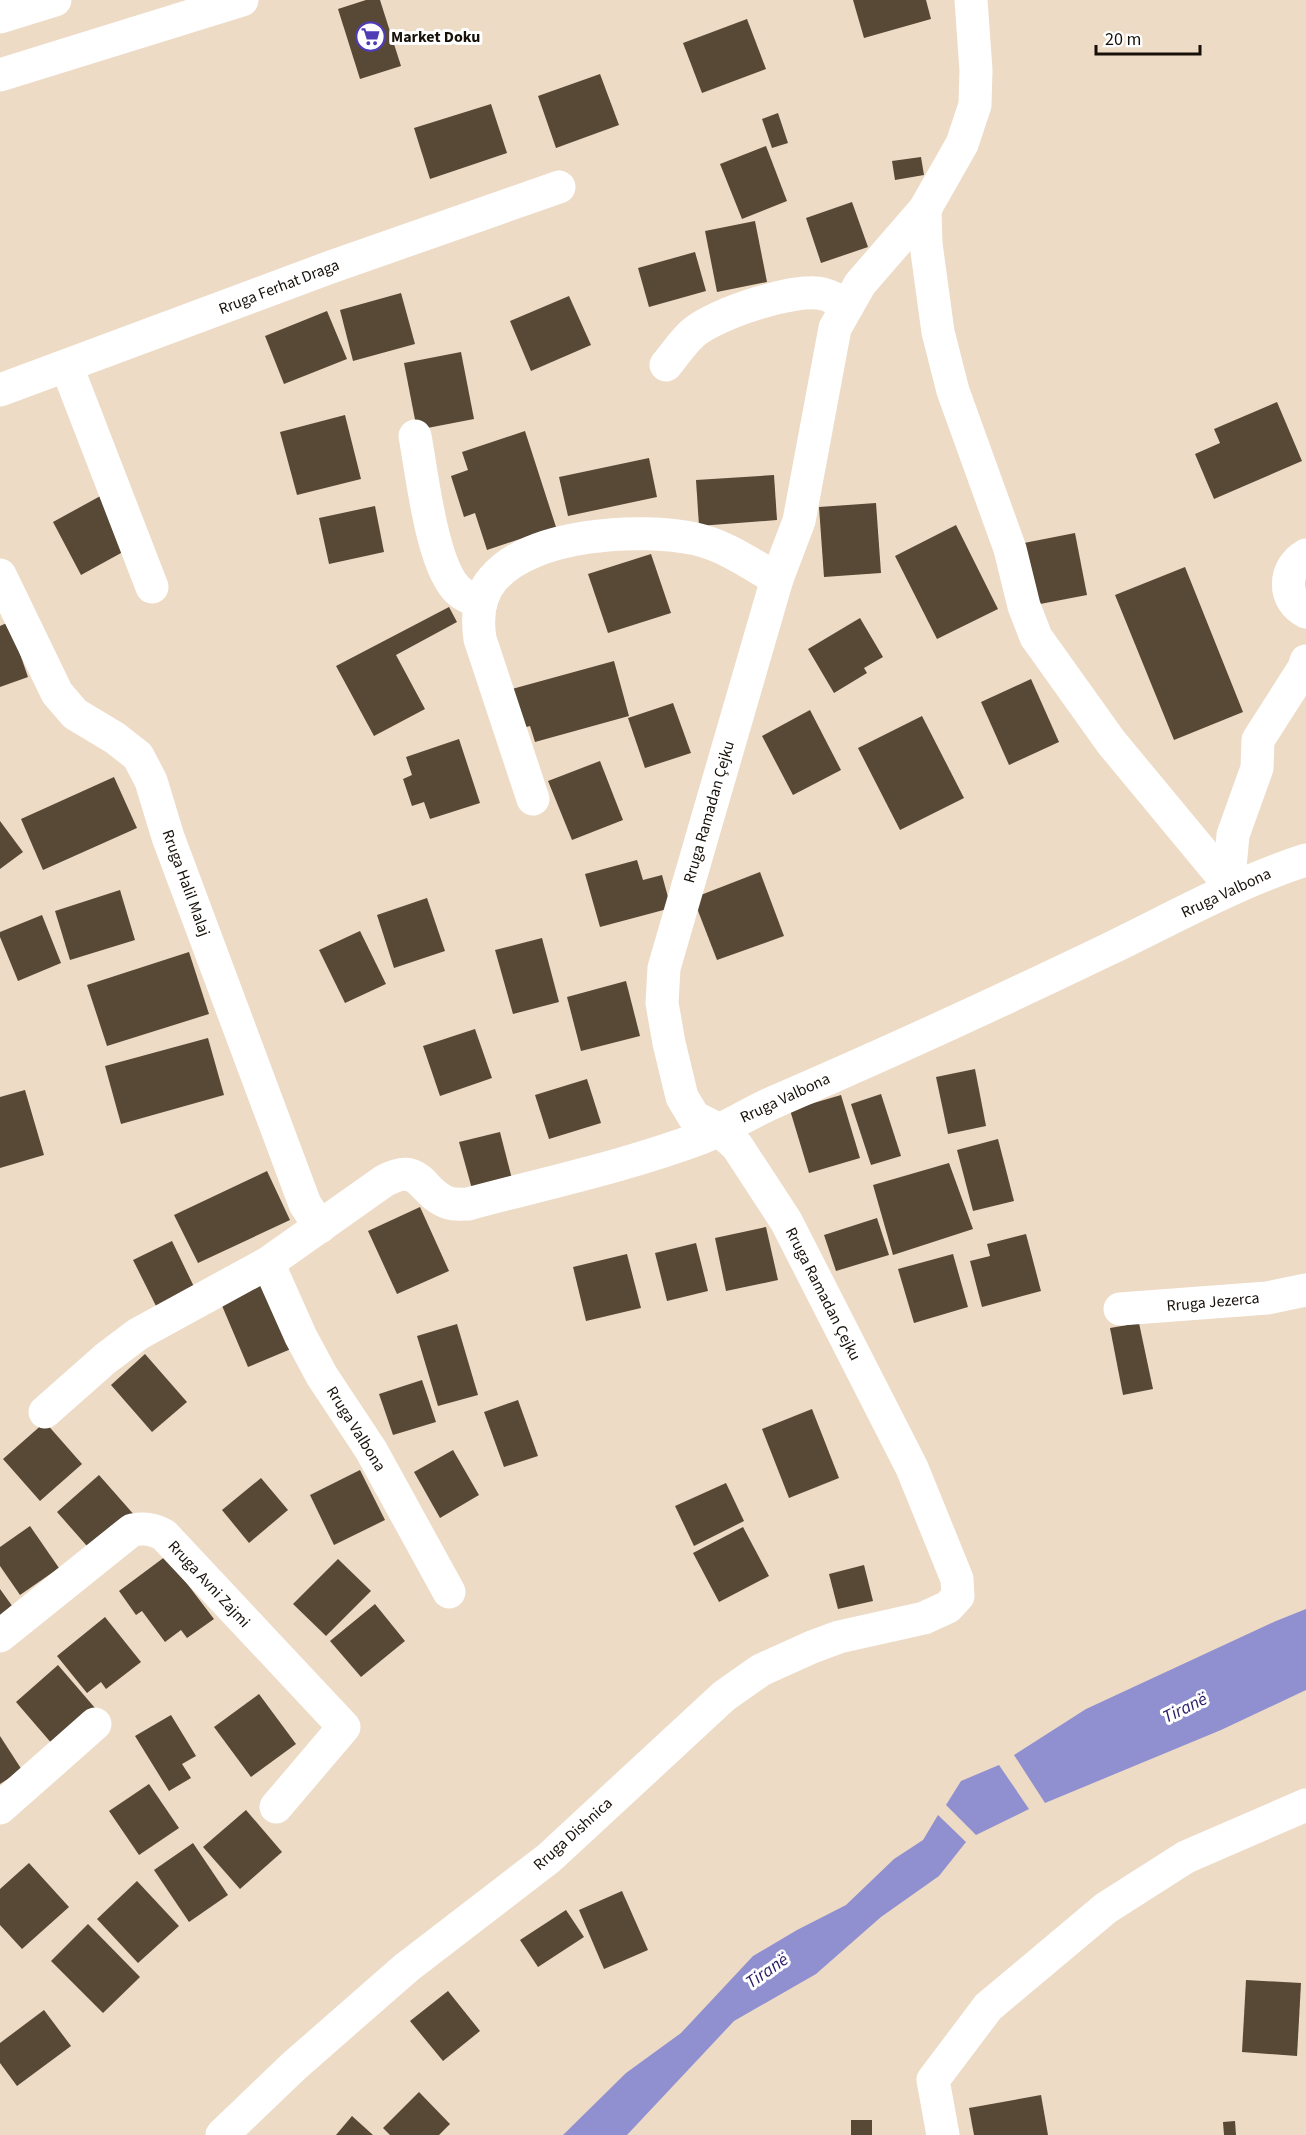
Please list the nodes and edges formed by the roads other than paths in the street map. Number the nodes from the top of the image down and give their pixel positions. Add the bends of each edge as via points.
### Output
1 (55, 0) edge
2 (242, 0) edge
3 (971, 0) edge
4 (0, 17) edge
5 (0, 75) edge
6 (559, 187) dead end
7 (925, 209) junction
8 (848, 306) junction
9 (666, 365) dead end
10 (67, 367) junction
11 (0, 390) edge
12 (415, 436) dead end
13 (1306, 555) edge
14 (0, 575) edge
15 (777, 579) junction
16 (152, 587) dead end
17 (481, 603) junction
18 (1306, 612) edge
19 (1306, 661) edge
20 (533, 799) dead end
21 (1306, 860) edge
22 (1232, 888) junction
23 (719, 1130) junction
24 (320, 1227) junction
25 (268, 1263) junction
26 (1306, 1290) edge
27 (1120, 1309) dead end
28 (45, 1412) dead end
29 (449, 1592) dead end
30 (958, 1596) joint
31 (0, 1636) edge
32 (95, 1724) dead end
33 (1306, 1805) edge
34 (276, 1807) dead end
35 (0, 1808) edge
36 (222, 2135) edge
37 (943, 2135) edge

1 - 4 street
2 - 5 street
3 - 7 street, Rruga Ramadan Çejku via 975,105 951,167
6 - 10 street, Rruga Ferhat Draga via 328,268
7 - 8 street, Rruga Ramadan Çejku via 860,284
7 - 22 street via 938,333 953,391 1010,549 1036,637 1111,742
8 - 9 street via 823,294 799,292 748,307 707,323 693,333
8 - 15 street, Rruga Ramadan Çejku via 835,328 799,521
10 - 11 street, Rruga Ferhat Draga
10 - 16 street
12 - 17 street via 441,564 460,592
13 - 18 street via 1294,564 1288,582 1294,602
14 - 24 street, Rruga Halil Malaj via 57,693 75,714 138,756 151,781 168,837 305,1204
15 - 17 street via 730,551 696,539 618,533 553,546 512,563 492,580
15 - 23 street, Rruga Ramadan Çejku via 664,968 662,1003 682,1097 694,1117
17 - 20 street via 477,619 480,639
19 - 22 street via 1258,740 1257,768 1233,835
21 - 22 street, Rruga Valbona
22 - 23 street, Rruga Valbona
23 - 24 street, Rruga Valbona via 650,1155 468,1204 450,1203 410,1174 398,1174
23 - 30 street, Rruga Ramadan Çejku via 737,1146 786,1221 912,1468 957,1579
24 - 25 street, Rruga Valbona
25 - 28 street, Rruga Valbona via 138,1334
25 - 29 street, Rruga Valbona via 322,1376 371,1450
26 - 27 street, Rruga Jezerca via 1267,1298
30 - 36 street, Rruga Dishnica via 948,1608 924,1618 812,1647 761,1670 724,1696 549,1858 348,2017
31 - 34 street, Rruga Avni Zajmi via 132,1530 142,1528 164,1535 344,1727
32 - 35 street
33 - 37 street via 1186,1857 1106,1908 988,2007 933,2080

